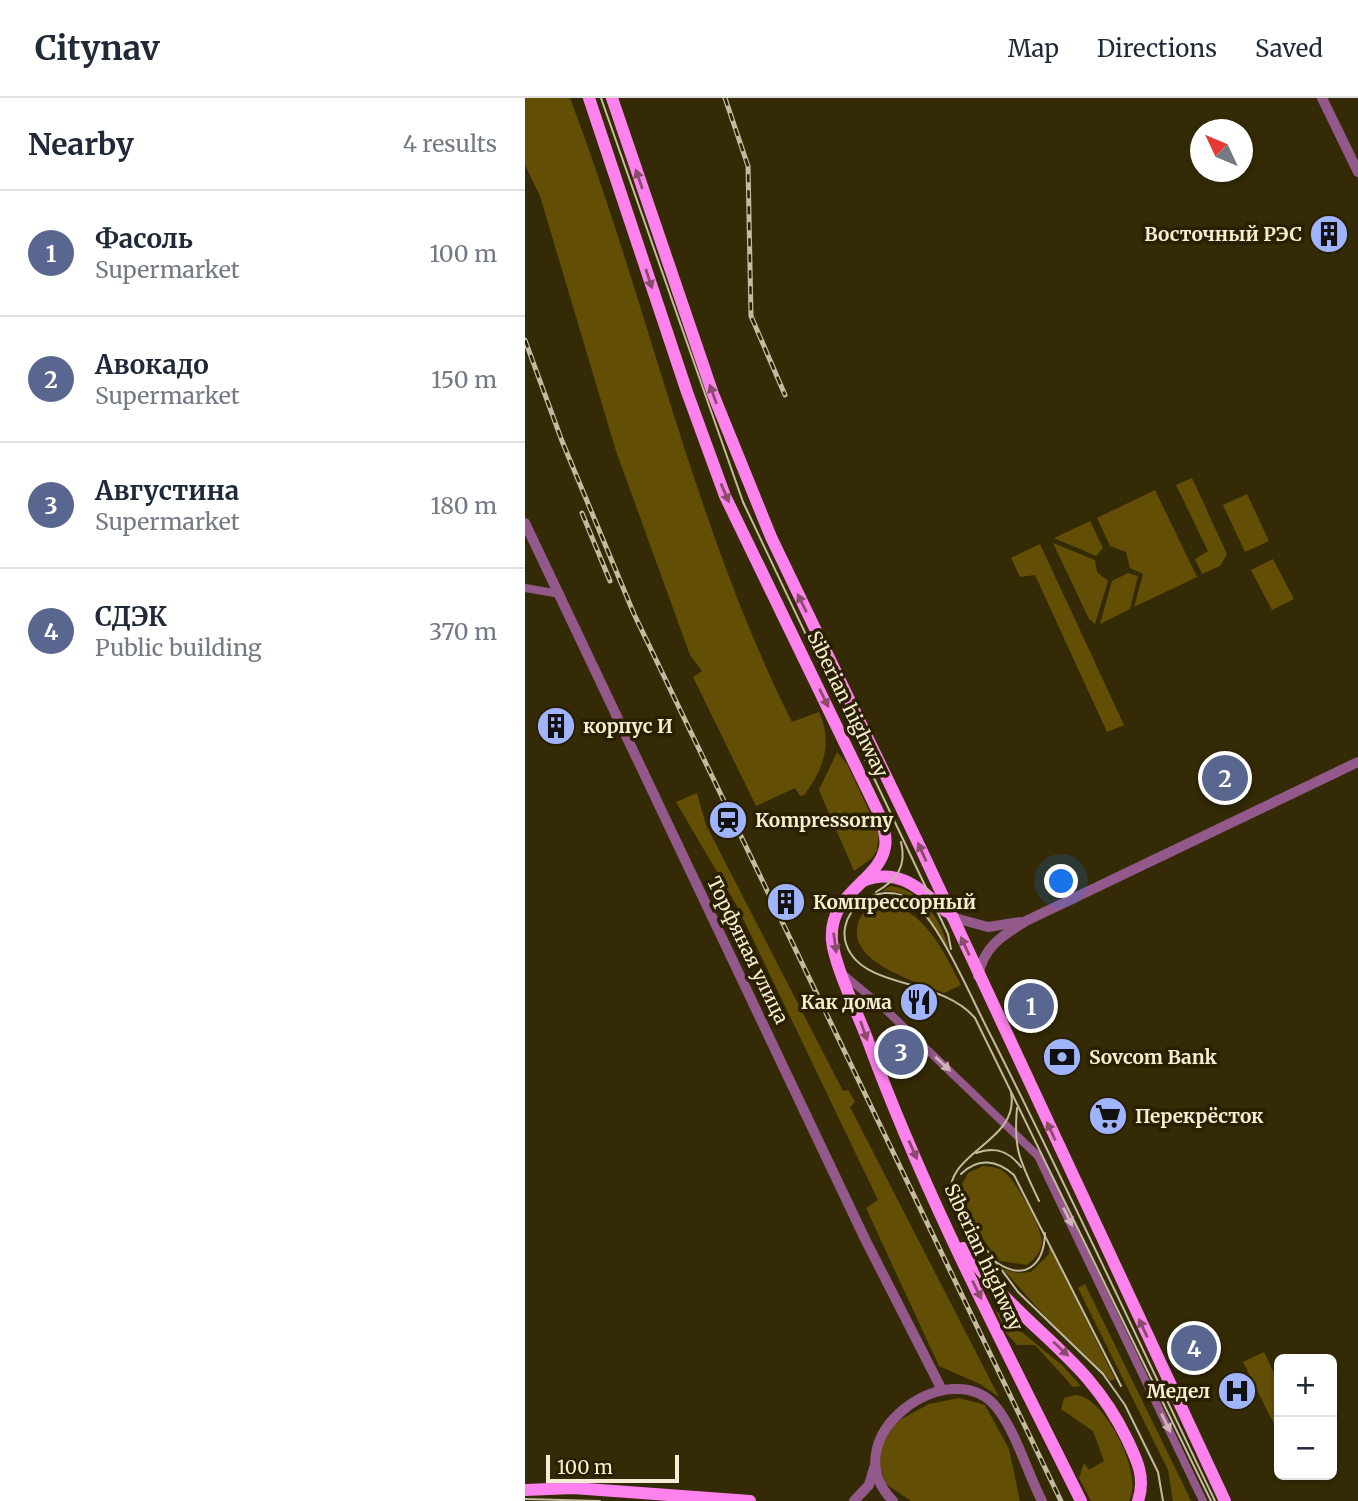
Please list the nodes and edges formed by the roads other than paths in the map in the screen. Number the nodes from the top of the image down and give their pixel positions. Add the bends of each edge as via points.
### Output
1 (589, 98) edge
2 (612, 98) edge
3 (1322, 98) edge
4 (1358, 172) edge
5 (525, 523) edge
6 (525, 588) edge
7 (560, 594) junction
8 (1358, 762) edge
9 (860, 882) junction
10 (951, 916) junction
11 (1026, 921) junction
12 (844, 975) junction
13 (978, 975) junction
14 (948, 1228) junction
15 (942, 1390) junction
16 (875, 1465) junction
17 (525, 1490) edge
18 (1040, 1497) edge
19 (1081, 1500) edge
20 (750, 1501) edge
21 (854, 1501) edge
22 (893, 1501) edge
23 (1138, 1501) edge
24 (1203, 1501) edge
25 (1225, 1501) edge

1 -> 9 main road, Siberian highway via 725,496 880,816 885,847
10 -> 2 main road, Siberian highway via 771,537 713,394
3 - 4 street
5 - 7 street, Торфяная улица
6 - 7 street
7 - 15 street, Торфяная улица via 865,1239
8 - 11 street
9 - 10 main road via 897,877 921,889
9 -> 12 main road, Siberian highway via 844,899 834,925 832,942
10 - 11 street via 988,927
13 -> 10 main road, Siberian highway
11 - 13 street via 992,944
12 -> 14 main road, Siberian highway via 885,1087
12 -> 24 street via 1038,1156
25 -> 13 main road, Siberian highway
14 -> 19 main road, Siberian highway
14 -> 23 main road via 991,1283 1103,1395 1137,1459 1142,1478
15 - 16 street via 907,1407 887,1424
15 - 18 street via 970,1391 997,1408
16 - 21 street via 869,1485
16 - 22 street via 879,1482
17 - 20 main road via 573,1488

